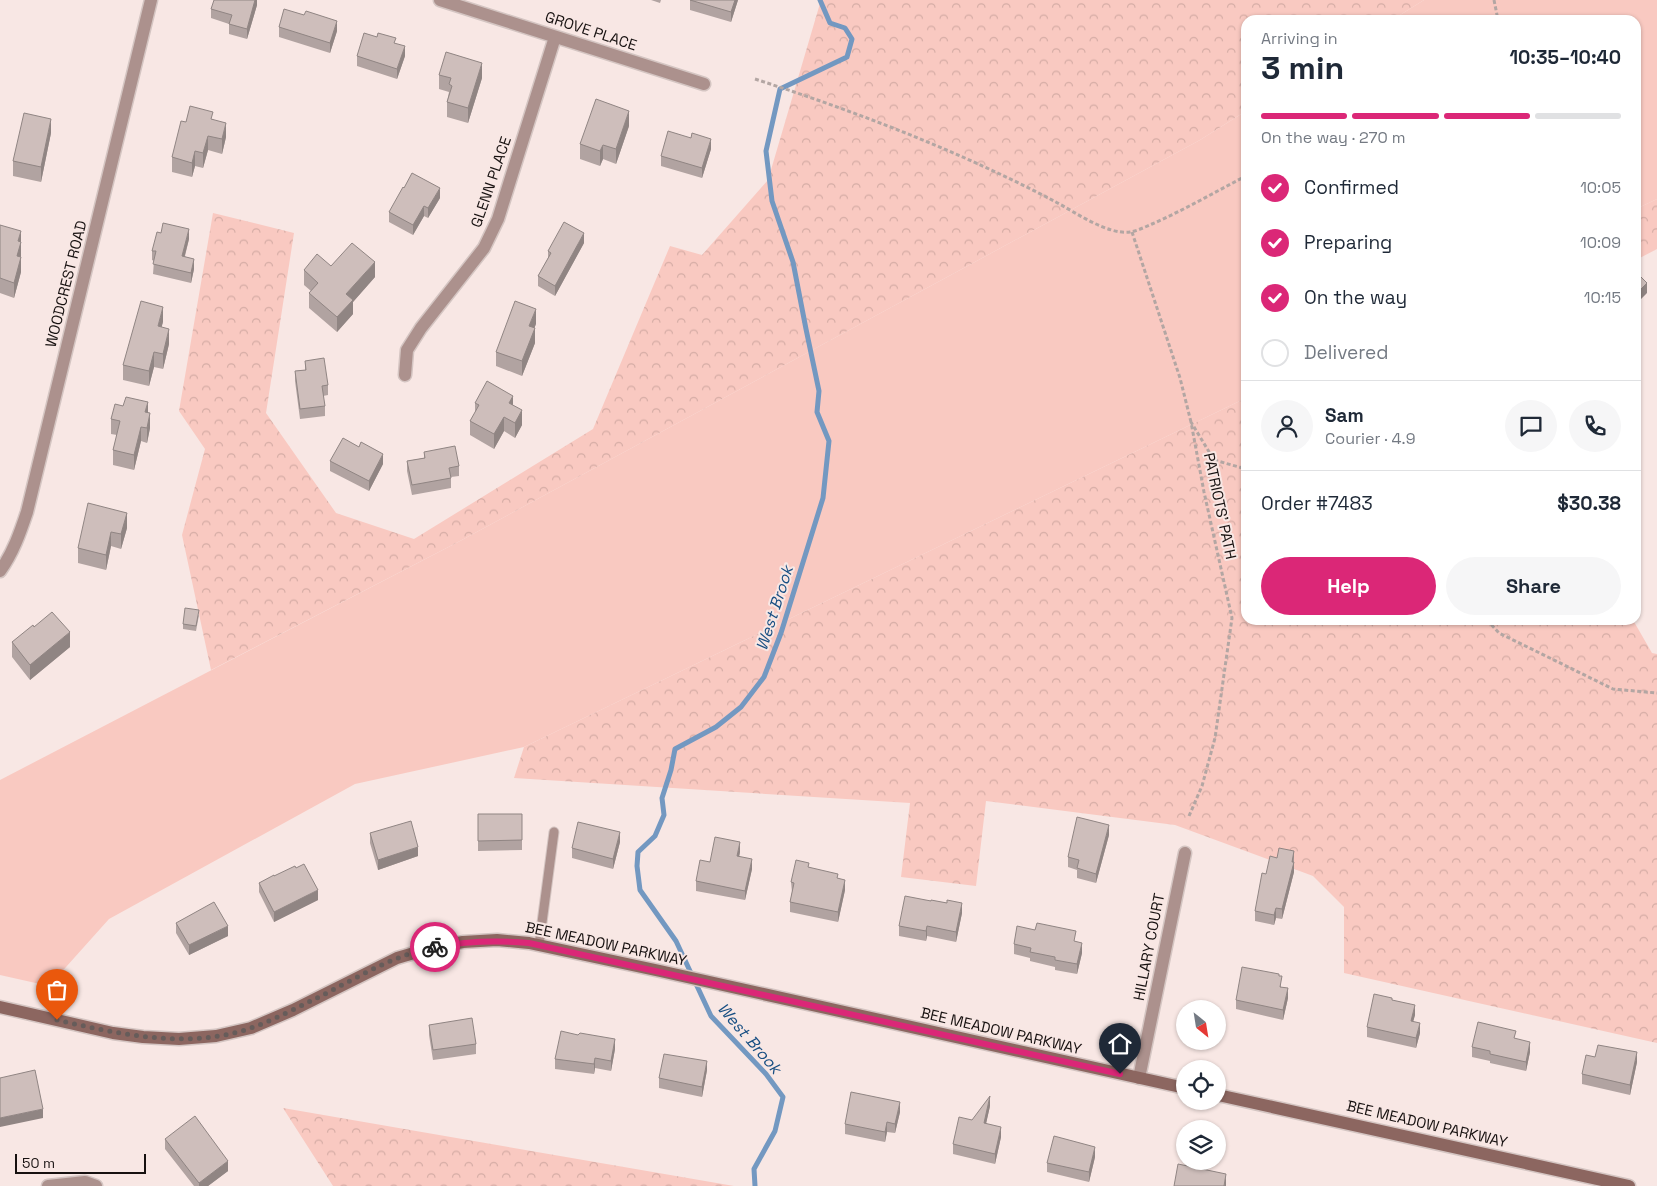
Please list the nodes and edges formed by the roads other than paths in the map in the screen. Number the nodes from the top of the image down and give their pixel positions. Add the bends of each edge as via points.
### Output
1 (151, 0) edge
2 (440, 0) edge
3 (555, 37) junction
4 (704, 84) dead end
5 (405, 375) dead end
6 (0, 571) edge
7 (554, 832) dead end
8 (1185, 852) dead end
9 (539, 945) junction
10 (0, 1007) edge
11 (1139, 1078) junction
12 (1176, 1086) edge
13 (1226, 1097) edge
14 (48, 1186) edge
15 (96, 1186) edge
16 (1629, 1186) edge

1 - 6 street, WOODCREST ROAD via 27,512 18,540
2 - 3 street, GROVE PLACE
3 - 4 street, GROVE PLACE
3 - 5 street, GLENN PLACE via 498,219 484,248 407,350
7 - 9 lane
8 - 11 street, HILLARY COURT
9 - 10 street, BEE MEADOW PARKWAY via 497,940 431,948 397,958 251,1028 216,1036 180,1039 113,1033
9 - 11 street, BEE MEADOW PARKWAY
11 - 12 street, BEE MEADOW PARKWAY
13 - 16 street, BEE MEADOW PARKWAY
14 - 15 street via 85,1182

